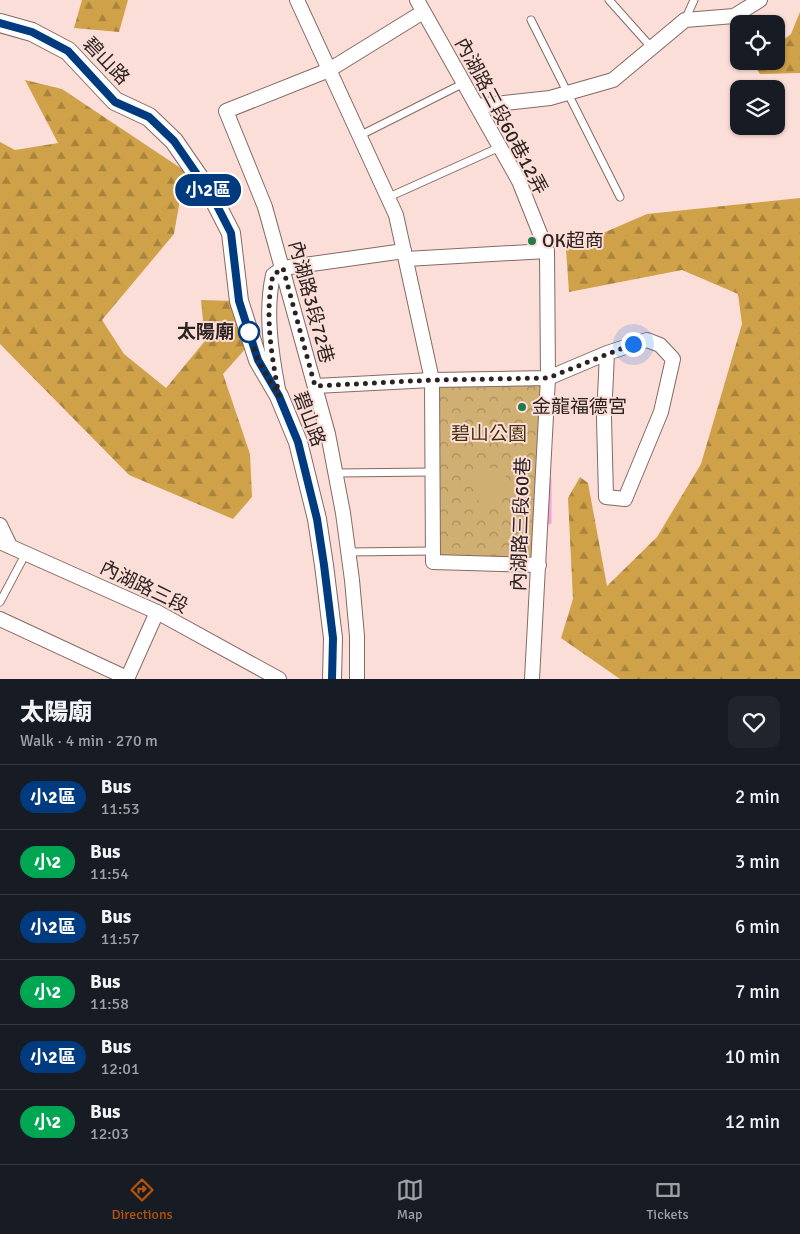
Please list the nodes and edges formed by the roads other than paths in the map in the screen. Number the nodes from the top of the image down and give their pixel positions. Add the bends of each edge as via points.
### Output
1 (297, 0) edge
2 (609, 0) edge
3 (694, 0) edge
4 (760, 0) edge
5 (420, 6) edge
6 (531, 20) dead end
7 (685, 20) junction
8 (0, 23) edge
9 (652, 46) junction
10 (329, 70) junction
11 (464, 83) junction
12 (567, 93) junction
13 (477, 106) junction
14 (361, 135) junction
15 (500, 147) junction
16 (389, 197) junction
17 (620, 197) dead end
18 (547, 251) junction
19 (405, 255) junction
20 (283, 268) junction
21 (607, 354) junction
22 (548, 378) junction
23 (432, 380) junction
24 (315, 386) junction
25 (279, 396) junction
26 (433, 472) junction
27 (337, 473) junction
28 (0, 525) edge
29 (5, 544) edge
30 (433, 551) junction
31 (348, 552) junction
32 (26, 554) junction
33 (539, 565) junction
34 (0, 602) edge
35 (157, 612) junction
36 (0, 619) edge
37 (127, 678) edge
38 (280, 679) edge
39 (332, 679) edge
40 (357, 679) edge
41 (532, 679) edge

1 - 10 street
2 - 9 lane
3 - 7 lane
4 - 7 street via 734,16
5 - 10 street
5 - 11 street, 內湖路三段60巷12弄
6 - 12 lane
7 - 9 street
8 - 25 street, 碧山路 via 32,32 68,51 115,102 149,117 174,141 212,196 231,233 239,301 258,360
9 - 12 street via 613,80
10 - 14 street
10 - 20 street, 內湖路3段72巷 via 226,111 265,207
11 - 13 street, 內湖路三段60巷12弄
11 - 14 lane
12 - 13 street via 550,98
12 - 17 lane
13 - 15 street, 內湖路三段60巷12弄
14 - 16 street
15 - 16 lane
15 - 18 street, 內湖路三段60巷12弄
16 - 19 street
18 - 19 street
18 - 22 street, 內湖路三段60巷
19 - 20 street
19 - 23 street
20 - 24 street, 內湖路3段72巷
20 - 25 street via 273,275 269,293
21 - 21 street via 647,340 660,345 673,359 661,412 626,499 606,498 604,418
21 - 22 street
22 - 23 street
22 - 33 street, 內湖路三段60巷
23 - 24 street
23 - 26 street
24 - 27 street, 內湖路3段72巷
25 - 39 street, 碧山路 via 298,442 317,519 333,638
26 - 27 lane
26 - 30 street
27 - 31 street, 內湖路3段72巷
28 - 29 street, 內湖路三段
29 - 32 street, 內湖路三段
30 - 31 lane
30 - 33 street via 433,562
31 - 40 street, 內湖路3段72巷 via 357,636
32 - 34 lane
32 - 35 street, 內湖路三段
33 - 41 street, 內湖路三段60巷
35 - 37 street
35 - 38 street, 內湖路三段
36 - 37 street

